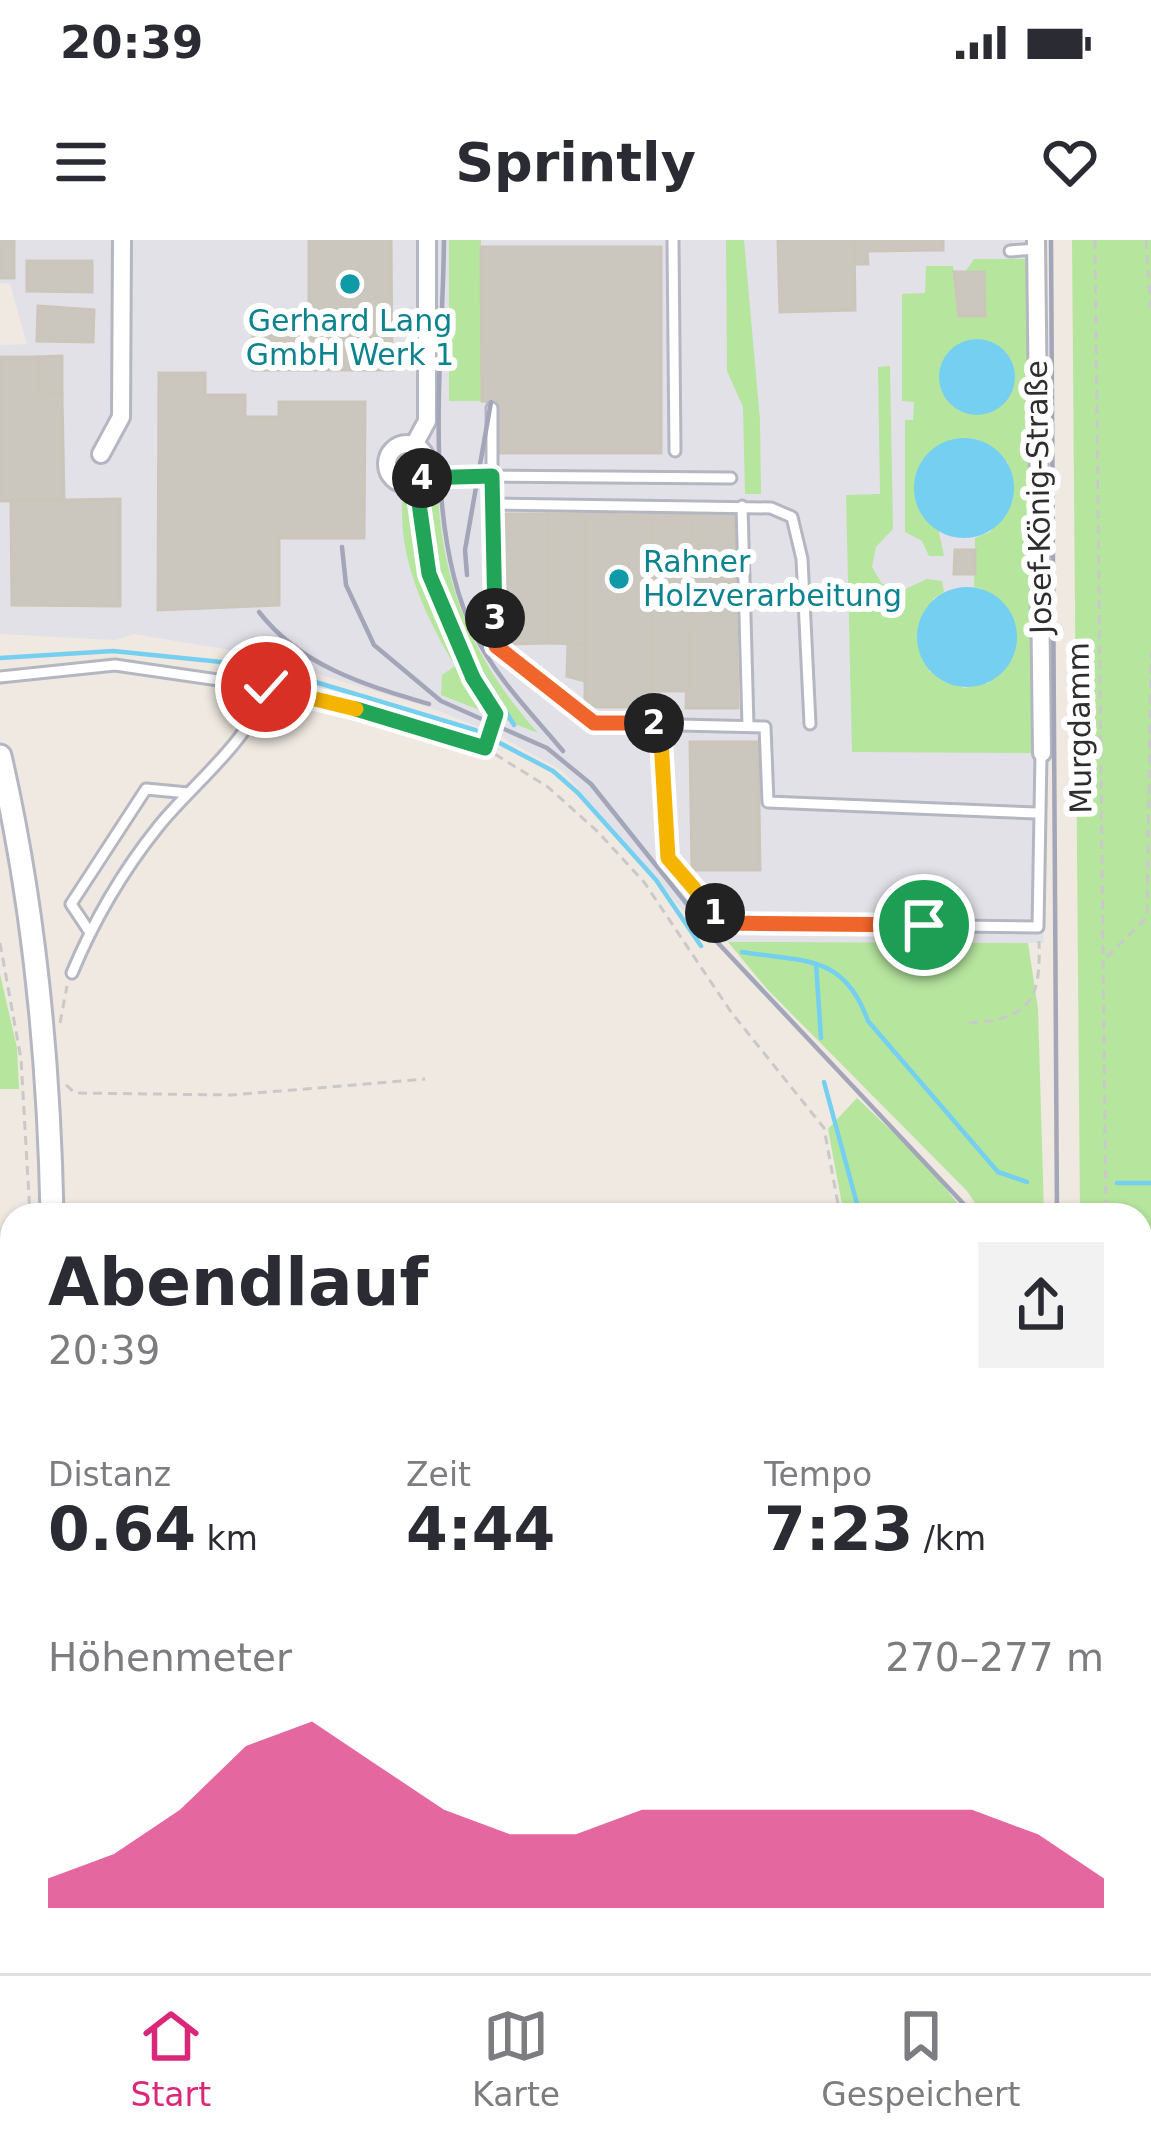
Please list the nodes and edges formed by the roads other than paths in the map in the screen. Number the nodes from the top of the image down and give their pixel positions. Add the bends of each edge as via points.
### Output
1 (122, 240) edge
2 (427, 240) edge
3 (673, 240) edge
4 (1036, 245) edge
5 (1010, 251) dead end
6 (492, 409) dead end
7 (414, 445) junction
8 (675, 451) dead end
9 (101, 454) dead end
10 (492, 476) junction
11 (731, 478) dead end
12 (420, 479) junction
13 (494, 504) junction
14 (742, 506) junction
15 (0, 676) edge
16 (660, 723) junction
17 (810, 724) dead end
18 (748, 726) junction
19 (1042, 753) joint
20 (0, 755) edge
21 (188, 794) junction
22 (1037, 813) junction
23 (89, 931) junction
24 (72, 973) road end
25 (51, 1203) edge

1 - 9 street via 121,417
2 - 7 street via 427,421
3 - 8 lane
4 - 5 lane
4 - 19 street, Josef-König-Straße
6 - 10 lane
7 - 12 street via 426,455
7 - 12 street via 394,449 388,468 401,483
10 - 11 lane
10 - 12 lane
10 - 13 lane
13 - 14 lane
13 - 16 lane via 496,646 594,723
14 - 17 lane via 793,517
14 - 18 lane
15 - 21 lane via 115,665 266,687 259,712
16 - 18 lane
16 - 22 lane via 668,858 724,923 1038,927
18 - 22 lane via 765,727 768,802
19 - 22 lane
20 - 25 street via 26,897
21 - 23 lane
21 - 23 lane via 146,790 71,904
23 - 24 lane

